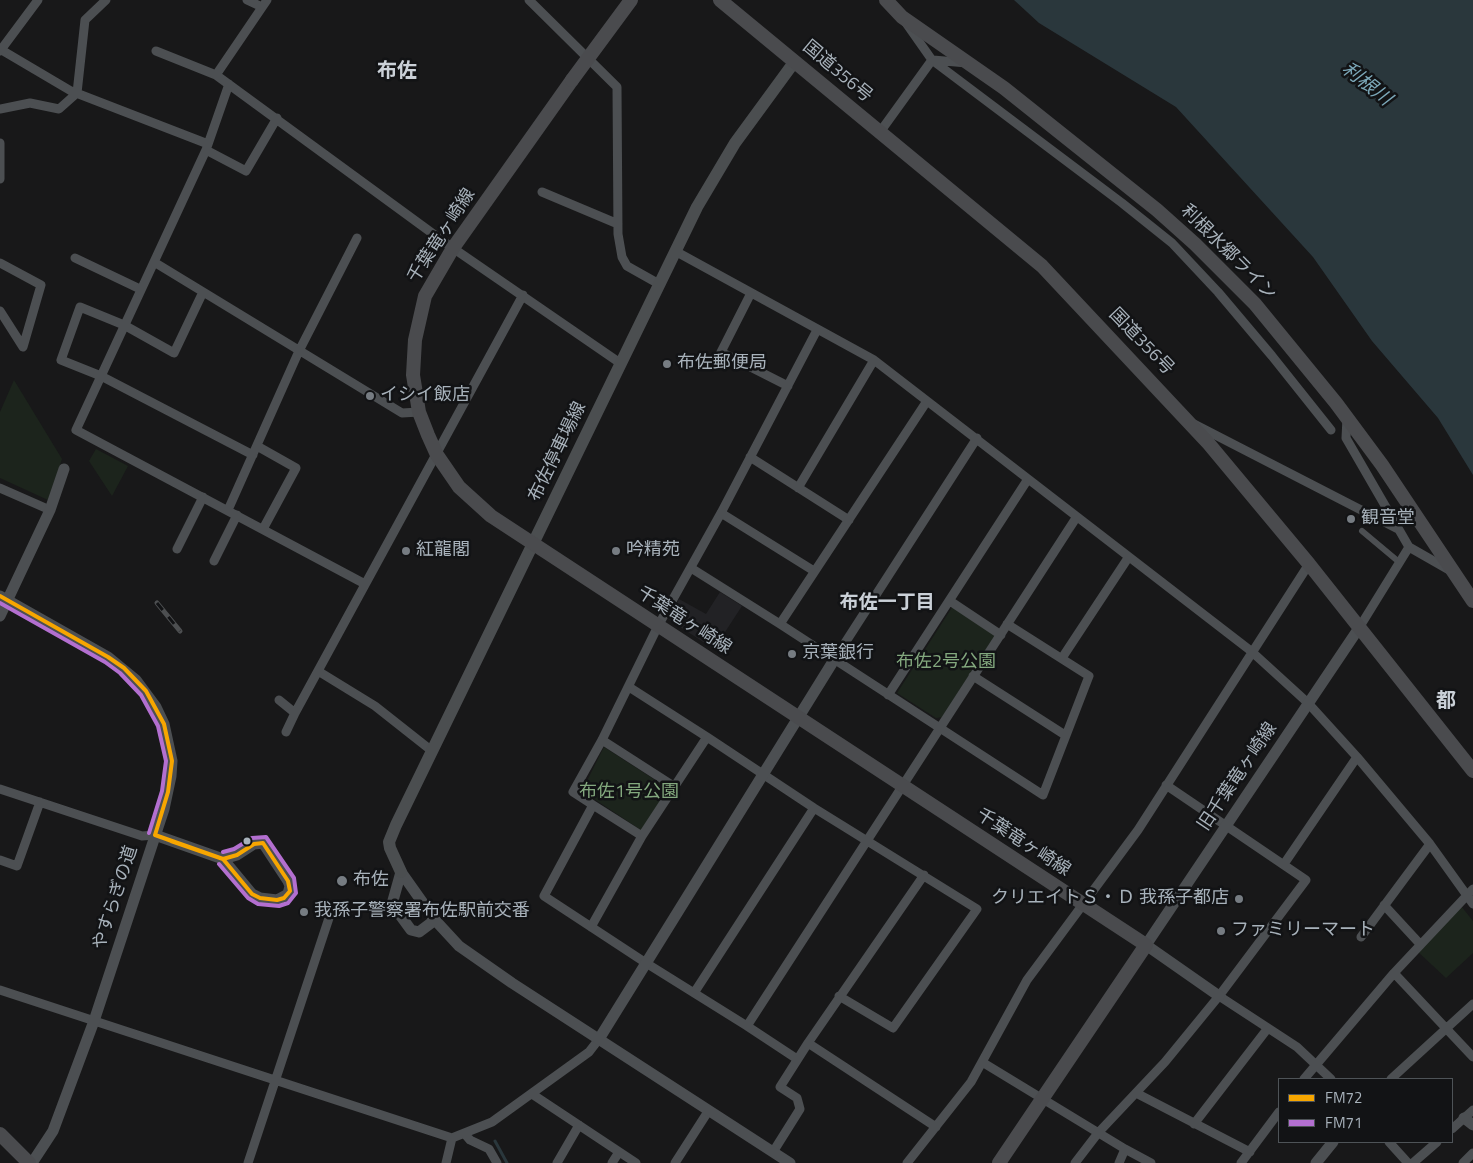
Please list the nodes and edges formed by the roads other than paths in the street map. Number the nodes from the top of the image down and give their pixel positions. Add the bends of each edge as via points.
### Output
1 (38, 0) edge
2 (106, 0) edge
3 (248, 0) edge
4 (529, 0) edge
5 (631, 0) edge
6 (720, 0) edge
7 (886, 0) edge
8 (264, 4) edge
9 (902, 17) junction
10 (1, 50) edge
11 (156, 52) dead end
12 (932, 60) junction
13 (795, 61) junction
14 (968, 63) junction
15 (216, 75) junction
16 (229, 84) junction
17 (77, 93) junction
18 (0, 108) edge
19 (277, 118) junction
20 (880, 132) junction
21 (0, 143) edge
22 (207, 147) junction
23 (0, 179) edge
24 (542, 192) dead end
25 (618, 224) junction
26 (357, 238) dead end
27 (453, 248) junction
28 (675, 251) junction
29 (75, 258) dead end
30 (154, 262) junction
31 (0, 263) edge
32 (659, 284) junction
33 (140, 289) junction
34 (203, 292) junction
35 (751, 293) junction
36 (523, 295) junction
37 (0, 311) edge
38 (124, 325) junction
39 (817, 330) junction
40 (299, 351) junction
41 (874, 360) junction
42 (620, 364) junction
43 (101, 376) junction
44 (788, 386) junction
45 (926, 401) junction
46 (419, 412) junction
47 (1347, 418) junction
48 (1190, 421) junction
49 (1331, 430) dead end
50 (978, 438) junction
51 (255, 451) junction
52 (437, 455) junction
53 (750, 457) junction
54 (64, 469) dead end
55 (1028, 479) junction
56 (0, 488) edge
57 (798, 488) junction
58 (203, 497) junction
59 (50, 510) junction
60 (228, 510) junction
61 (721, 513) junction
62 (237, 515) junction
63 (1076, 518) junction
64 (849, 520) junction
65 (264, 529) junction
66 (1398, 529) junction
67 (1362, 531) dead end
68 (533, 545) junction
69 (1409, 547) junction
70 (177, 549) dead end
71 (1128, 558) junction
72 (214, 561) dead end
73 (1399, 562) junction
74 (1309, 564) junction
75 (691, 568) junction
76 (814, 571) junction
77 (1455, 573) junction
78 (365, 584) junction
79 (4, 598) edge
80 (950, 601) junction
81 (1473, 601) edge
82 (0, 616) edge
83 (780, 624) junction
84 (1007, 624) junction
85 (658, 626) junction
86 (1359, 628) junction
87 (1001, 635) junction
88 (1251, 651) junction
89 (1062, 658) junction
90 (834, 660) junction
91 (318, 671) junction
92 (973, 676) junction
93 (629, 687) junction
94 (888, 695) junction
95 (279, 700) dead end
96 (1308, 703) junction
97 (295, 714) junction
98 (797, 717) junction
99 (939, 728) junction
100 (286, 732) dead end
101 (1065, 735) junction
102 (707, 738) junction
103 (602, 740) junction
104 (432, 751) junction
105 (1357, 757) junction
106 (1473, 771) edge
107 (762, 774) junction
108 (1166, 785) junction
109 (903, 786) junction
110 (675, 787) junction
111 (0, 789) edge
112 (40, 802) junction
113 (593, 805) junction
114 (814, 808) junction
115 (1227, 825) junction
116 (155, 836) junction
117 (642, 836) junction
118 (868, 842) junction
119 (1430, 844) junction
120 (223, 859) junction
121 (0, 860) edge
122 (1284, 864) junction
123 (401, 872) junction
124 (924, 875) junction
125 (1469, 892) edge
126 (1473, 904) edge
127 (1084, 905) junction
128 (1384, 905) junction
129 (330, 915) dead end
130 (435, 920) junction
131 (591, 927) junction
132 (1361, 936) dead end
133 (1420, 944) junction
134 (1146, 945) junction
135 (646, 963) junction
136 (1394, 973) junction
137 (0, 990) edge
138 (694, 993) junction
139 (839, 996) junction
140 (1219, 996) junction
141 (1473, 1004) edge
142 (94, 1021) junction
143 (747, 1026) junction
144 (1268, 1028) junction
145 (1446, 1029) junction
146 (599, 1039) junction
147 (808, 1043) junction
148 (1473, 1057) edge
149 (797, 1059) junction
150 (982, 1062) junction
151 (1316, 1064) junction
152 (1305, 1078) edge
153 (1330, 1078) edge
154 (1392, 1078) edge
155 (276, 1080) junction
156 (532, 1094) junction
157 (1136, 1094) junction
158 (1043, 1099) junction
159 (709, 1110) junction
160 (1473, 1110) edge
161 (1278, 1113) edge
162 (1468, 1122) edge
163 (1194, 1124) junction
164 (579, 1125) junction
165 (936, 1127) junction
166 (1453, 1129) edge
167 (0, 1134) edge
168 (465, 1134) junction
169 (1098, 1134) junction
170 (452, 1138) junction
171 (1332, 1143) edge
172 (1390, 1143) edge
173 (1436, 1143) edge
174 (1124, 1149) junction
175 (619, 1152) junction
176 (773, 1152) junction
177 (1250, 1152) junction
178 (1473, 1153) edge
179 (30, 1163) edge
180 (248, 1163) edge
181 (446, 1163) edge
182 (498, 1163) edge
183 (557, 1163) edge
184 (612, 1163) edge
185 (636, 1163) edge
186 (675, 1163) edge
187 (790, 1163) edge
188 (907, 1163) edge
189 (999, 1163) edge
190 (1075, 1163) edge
191 (1119, 1163) edge
192 (1151, 1163) edge
193 (1241, 1163) edge
194 (1316, 1163) edge
195 (1408, 1163) edge
196 (1413, 1163) edge
197 (1463, 1163) edge

1 - 10 street
2 - 17 street via 85,20
3 - 8 street
4 - 25 street via 617,87
5 - 27 main road, 千葉竜ヶ崎線, bridge
6 - 13 main road, 国道356号
7 - 9 main road, 利根水郷ライン
8 - 15 street
9 - 12 street
9 - 14 main road, 利根水郷ライン
10 - 17 street
11 - 15 street
12 - 14 street
12 - 20 street
12 - 49 street via 1172,243 1218,292
13 - 20 main road, 国道356号
13 - 28 main road, 布佐停車場線 via 735,143
14 - 47 main road, 利根水郷ライン via 1040,116 1195,244 1255,304
15 - 16 street
16 - 19 street
16 - 22 street
17 - 18 street via 59,109 30,103
17 - 22 street
19 - 22 street via 246,171
19 - 27 street
20 - 48 main road, 国道356号 via 1042,266
21 - 23 street
22 - 30 street
24 - 25 street
25 - 32 street via 622,257 627,266
26 - 40 street
27 - 36 street
27 - 46 main road, 千葉竜ヶ崎線 via 431,282 418,323 413,375
28 - 32 main road, 布佐停車場線
28 - 35 street
29 - 33 street
30 - 33 street
30 - 34 street
31 - 37 street via 41,285 22,347
32 - 42 main road, 布佐停車場線
33 - 38 street
34 - 38 street via 174,353
34 - 40 street
35 - 39 street
35 - 44 street via 721,352
36 - 42 street
36 - 52 street
38 - 43 street
38 - 43 street via 80,307 61,360
39 - 41 street
39 - 44 street
40 - 46 street via 402,414
40 - 51 street
41 - 45 street
41 - 57 street
42 - 68 main road, 布佐停車場線
43 - 51 street
43 - 58 street via 76,430
44 - 53 street
45 - 50 street
45 - 64 street
46 - 52 main road, 千葉竜ヶ崎線
47 - 66 street via 1346,438
47 - 77 main road, 利根水郷ライン
48 - 66 street
48 - 74 main road, 国道356号
50 - 55 street
50 - 90 street
51 - 60 street
51 - 65 street via 296,468
52 - 68 main road, 千葉竜ヶ崎線 via 459,487 476,504
52 - 78 street
53 - 57 street
53 - 61 street
54 - 59 street
55 - 63 street
55 - 80 street
56 - 59 street
57 - 64 street
58 - 60 street
58 - 70 street
59 - 79 street
60 - 62 street
61 - 75 street
61 - 76 street
62 - 65 street
62 - 72 street
63 - 71 street
63 - 84 street
64 - 76 street
65 - 78 street
66 - 69 street
67 - 73 street
68 - 85 main road, 千葉竜ヶ崎線
68 - 104 main road, 布佐停車場線
69 - 73 street
69 - 77 street
71 - 88 street
71 - 89 street
73 - 86 street
74 - 86 main road, 国道356号
74 - 88 street
75 - 83 street
75 - 85 street
76 - 83 street
77 - 81 main road, 利根水郷ライン
78 - 91 street
79 - 82 street
79 - 116 street, やすらぎの道 via 124,668 151,699 164,724 172,761 168,792
80 - 87 street
80 - 94 street
83 - 90 street
84 - 87 street
84 - 89 street
85 - 93 street
85 - 98 main road, 千葉竜ヶ崎線
86 - 96 street, 旧千葉竜ヶ崎線
86 - 106 main road, 国道356号
87 - 92 street
88 - 96 street
88 - 108 street
89 - 101 street via 1089,676
90 - 94 street
90 - 98 street
91 - 97 street
91 - 104 street via 375,706
92 - 99 street
92 - 101 street
93 - 102 street
93 - 103 street
94 - 99 street
95 - 97 street
96 - 105 street
96 - 115 street, 旧千葉竜ヶ崎線
97 - 100 street
98 - 107 street
98 - 109 main road, 千葉竜ヶ崎線
99 - 101 street via 1042,795
99 - 109 street
102 - 107 street
102 - 110 street
103 - 110 street
103 - 113 street via 573,792
104 - 123 main road, 布佐停車場線 via 389,842 391,854
105 - 119 street
105 - 122 street
107 - 114 street
107 - 135 street
108 - 115 street
108 - 127 street
109 - 118 street
109 - 127 main road, 千葉竜ヶ崎線
110 - 117 street
111 - 112 street
112 - 116 street via 145,837
112 - 121 street via 17,866
113 - 117 street
113 - 131 street via 544,896
114 - 118 street
114 - 138 street
115 - 122 street
115 - 134 street, 旧千葉竜ヶ崎線
116 - 120 street
116 - 142 street, やすらぎの道
117 - 131 street
118 - 124 street
118 - 143 street
119 - 125 street
119 - 128 street
120 - 120 street via 263,843 288,881 288,894 277,900 252,894
122 - 140 street via 1306,880
123 - 130 street
123 - 130 street via 392,904 411,930 419,932
124 - 139 street
124 - 139 street via 977,909 893,1028
125 - 126 street
125 - 133 street
127 - 134 main road, 千葉竜ヶ崎線
127 - 150 street via 1027,980
128 - 132 street
128 - 133 street
129 - 155 street
130 - 146 street via 459,946
131 - 135 street
133 - 136 street
134 - 140 street
134 - 158 main road
135 - 138 street
135 - 146 street
136 - 145 street
136 - 151 street
137 - 142 street
138 - 143 street
139 - 147 street
140 - 144 street
140 - 157 street
141 - 145 street
142 - 155 street
142 - 179 street, やすらぎの道 via 53,1130
143 - 149 street
144 - 151 street
144 - 163 street
145 - 148 street
145 - 154 street
146 - 156 street via 588,1052
146 - 159 street
147 - 149 street
147 - 165 street
149 - 176 street via 780,1087 797,1098 800,1109
150 - 158 street
150 - 165 street via 971,1082
151 - 152 street
151 - 153 street
155 - 170 street
155 - 180 street
156 - 164 street
156 - 168 street via 484,1126
157 - 163 street
157 - 169 street
158 - 169 street
158 - 189 main road
159 - 176 street
159 - 186 street
160 - 162 street
161 - 177 street
162 - 166 street
163 - 177 street
164 - 175 street
164 - 183 street
165 - 188 street
167 - 179 main road
168 - 170 street
168 - 182 street via 489,1149
169 - 174 street
169 - 190 street
170 - 181 street
171 - 194 street
172 - 195 street
173 - 196 street
174 - 191 street
174 - 192 street
175 - 184 street
175 - 185 street
176 - 187 street
177 - 193 street
178 - 197 street

